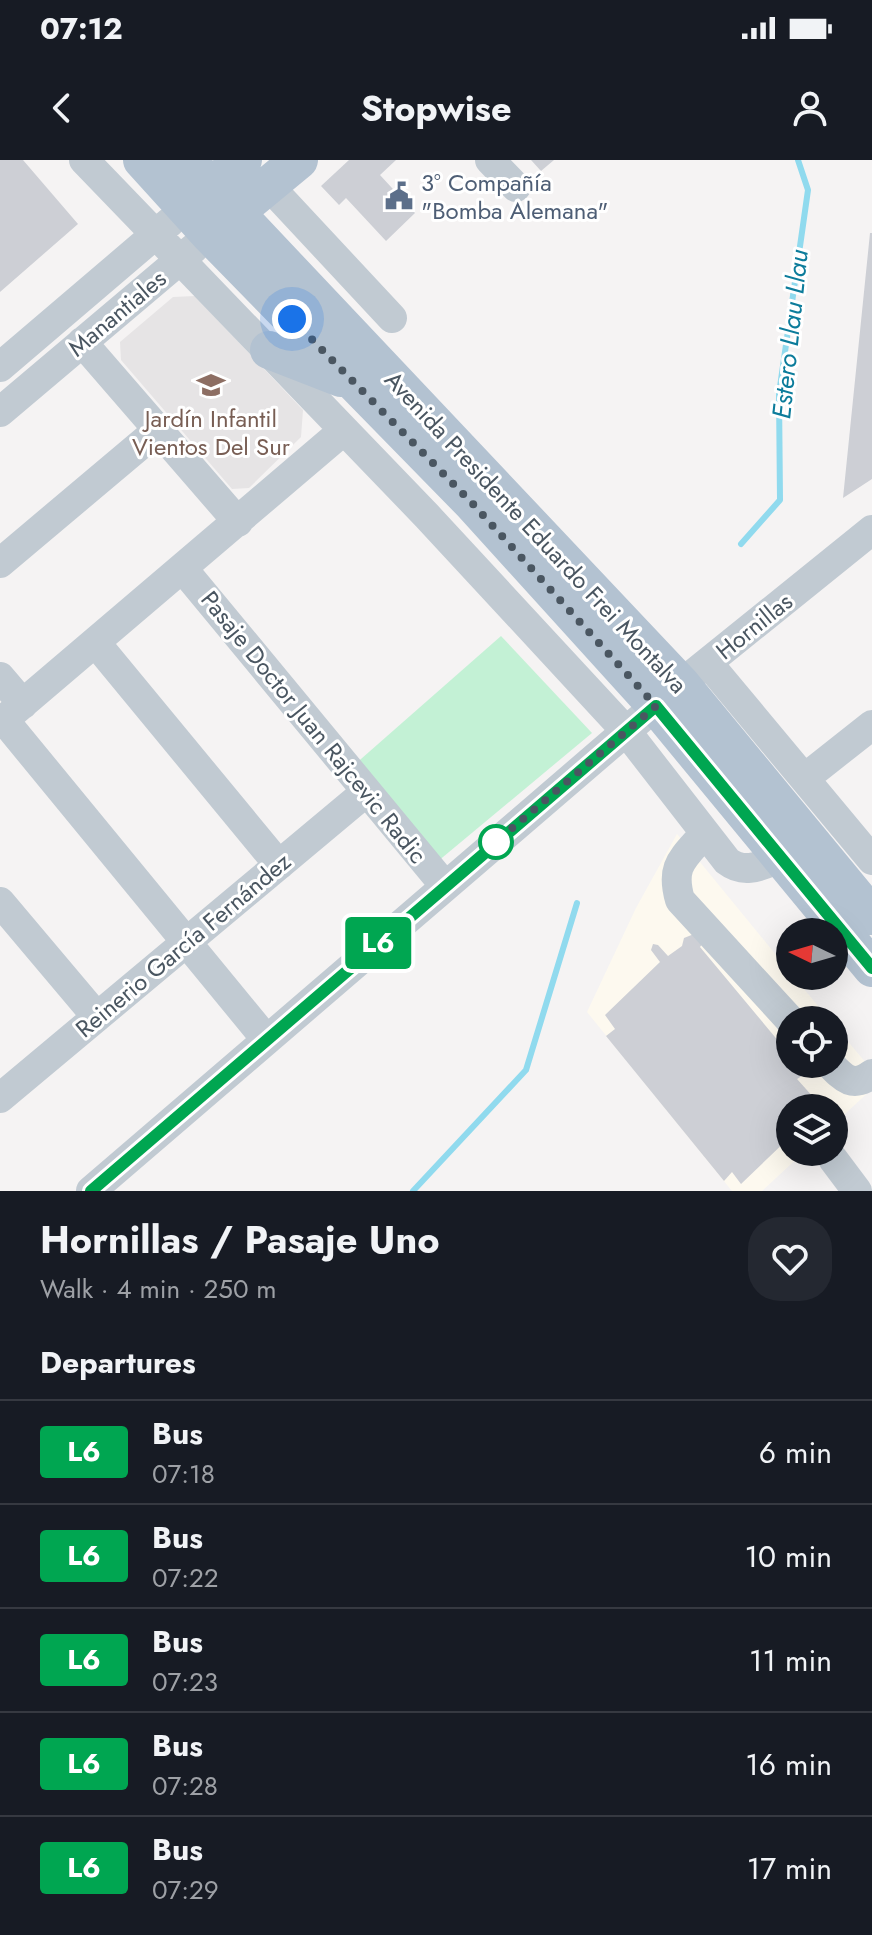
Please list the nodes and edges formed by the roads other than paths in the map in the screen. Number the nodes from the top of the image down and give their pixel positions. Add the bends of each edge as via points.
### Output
1 (84, 160) edge
2 (142, 160) edge
3 (186, 160) edge
4 (299, 160) edge
5 (490, 160) edge
6 (256, 173) edge
7 (516, 187) dead end
8 (211, 211) junction
9 (155, 235) junction
10 (179, 261) junction
11 (392, 318) dead end
12 (82, 342) junction
13 (269, 350) junction
14 (0, 367) edge
15 (354, 383) junction
16 (0, 412) edge
17 (158, 430) junction
18 (344, 430) junction
19 (238, 522) junction
20 (872, 530) edge
21 (0, 563) edge
22 (183, 569) junction
23 (95, 642) junction
24 (0, 677) edge
25 (682, 685) junction
26 (9, 716) edge
27 (872, 725) edge
28 (626, 731) junction
29 (805, 778) junction
30 (366, 792) junction
31 (705, 833) junction
32 (781, 858) junction
33 (872, 860) edge
34 (279, 865) junction
35 (445, 886) junction
36 (0, 902) edge
37 (872, 916) edge
38 (187, 942) junction
39 (872, 968) edge
40 (777, 1006) edge
41 (97, 1017) junction
42 (266, 1039) junction
43 (872, 1074) edge
44 (843, 1078) edge
45 (4, 1086) edge
46 (838, 1166) edge
47 (872, 1178) edge
48 (91, 1191) edge
49 (857, 1191) edge

1 - 9 street
2 - 8 main road, Avenida Presidente Eduardo Frei Montalva
3 - 8 main road, Avenida Presidente Eduardo Frei Montalva
4 - 6 main road
5 - 7 street
6 - 8 main road
6 - 11 street
8 - 9 street, Manantiales
8 - 10 street, Manantiales
8 - 15 main road, Avenida Presidente Eduardo Frei Montalva
8 - 25 main road, Avenida Presidente Eduardo Frei Montalva
9 - 10 street
9 - 14 street, Manantiales
10 - 12 street, Manantiales
10 - 13 street
12 - 16 street, Manantiales
12 - 17 street
13 - 15 main road
13 - 18 street
15 - 25 main road, Avenida Presidente Eduardo Frei Montalva via 472,503
17 - 19 street
17 - 21 street
18 - 19 street
18 - 28 street
19 - 22 street
20 - 25 street, Hornillas
22 - 23 street
22 - 30 street, Pasaje Doctor Juan Rajcevic Radic
23 - 26 street
23 - 34 street
24 - 26 street
25 - 28 street, Hornillas
25 - 29 street, Avenida Presidente Eduardo Frei Montalva
25 - 32 main road, Avenida Presidente Eduardo Frei Montalva
25 - 37 main road, Avenida Presidente Eduardo Frei Montalva
26 - 38 street
27 - 29 street
28 - 31 street
28 - 35 street, Hornillas
29 - 33 street, Avenida Presidente Eduardo Frei Montalva
30 - 34 street, Reinerio García Fernández
30 - 35 street, Pasaje Doctor Juan Rajcevic Radic
31 - 32 street via 727,861 741,869
31 - 40 street via 681,860 674,880 680,900
32 - 39 main road, Avenida Presidente Eduardo Frei Montalva
34 - 38 street, Reinerio García Fernández
35 - 42 street, Hornillas
36 - 41 street
38 - 41 street, Reinerio García Fernández
38 - 42 street
41 - 45 street, Reinerio García Fernández
42 - 48 street, Hornillas
43 - 44 street via 851,1082
46 - 49 street
47 - 49 street

